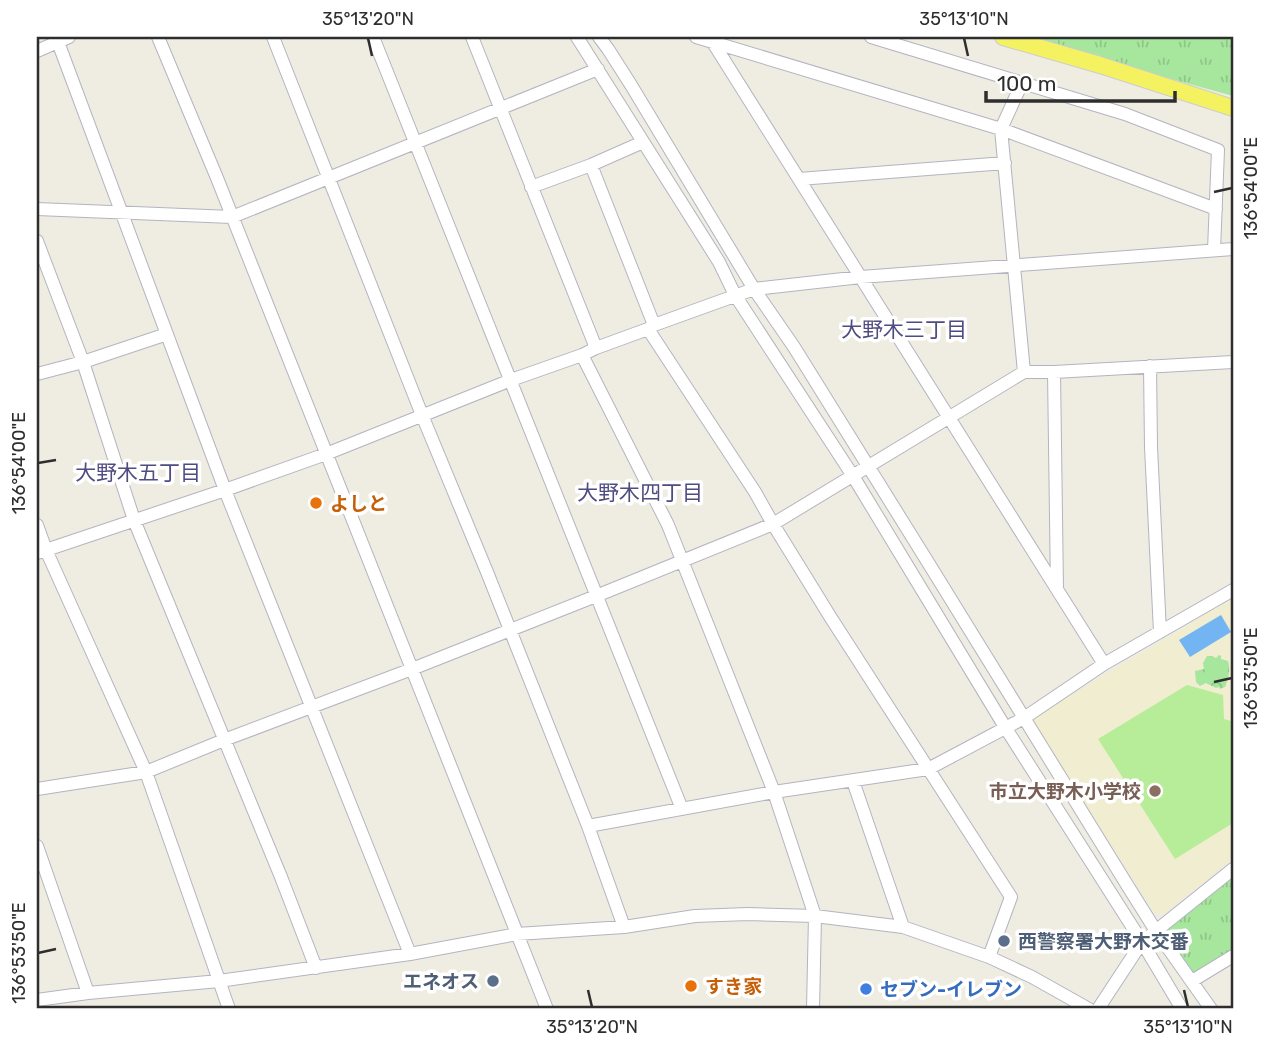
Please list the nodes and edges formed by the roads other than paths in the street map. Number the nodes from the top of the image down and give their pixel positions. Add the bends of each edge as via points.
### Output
1 (158, 37) edge
2 (273, 37) edge
3 (373, 37) edge
4 (472, 37) edge
5 (577, 37) edge
6 (599, 37) edge
7 (696, 37) edge
8 (871, 37) edge
9 (1003, 37) edge
10 (64, 39) edge
11 (713, 39) edge
12 (37, 51) edge
13 (598, 69) junction
14 (1022, 83) junction
15 (1233, 108) edge
16 (500, 110) junction
17 (1001, 129) junction
18 (416, 142) junction
19 (643, 142) junction
20 (1005, 163) junction
21 (592, 165) junction
22 (330, 179) junction
23 (799, 179) junction
24 (531, 187) junction
25 (37, 209) edge
26 (1216, 209) junction
27 (123, 212) junction
28 (232, 217) junction
29 (37, 241) edge
30 (1233, 249) edge
31 (1214, 250) junction
32 (1014, 265) junction
33 (861, 277) junction
34 (754, 289) junction
35 (735, 295) junction
36 (651, 327) junction
37 (167, 334) junction
38 (596, 348) junction
39 (582, 355) junction
40 (83, 362) junction
41 (1233, 362) edge
42 (1150, 366) junction
43 (1024, 372) junction
44 (1055, 372) junction
45 (37, 374) edge
46 (511, 380) junction
47 (422, 415) junction
48 (950, 418) junction
49 (326, 454) junction
50 (868, 467) junction
51 (853, 476) junction
52 (225, 490) junction
53 (134, 520) junction
54 (37, 524) edge
55 (772, 524) junction
56 (41, 552) edge
57 (684, 561) junction
58 (1057, 589) junction
59 (1233, 590) edge
60 (596, 596) junction
61 (510, 629) junction
62 (1160, 632) junction
63 (1104, 664) junction
64 (412, 668) junction
65 (311, 706) junction
66 (1024, 718) junction
67 (1005, 727) junction
68 (224, 740) junction
69 (928, 769) junction
70 (146, 772) junction
71 (853, 781) junction
72 (37, 789) edge
73 (774, 792) junction
74 (682, 809) junction
75 (589, 825) junction
76 (37, 846) edge
77 (1233, 869) edge
78 (815, 916) junction
79 (624, 927) junction
80 (903, 927) junction
81 (1156, 931) junction
82 (517, 934) junction
83 (1142, 942) junction
84 (410, 954) junction
85 (1233, 956) edge
86 (989, 957) junction
87 (316, 968) junction
88 (219, 981) junction
89 (1192, 981) junction
90 (88, 993) junction
91 (37, 1000) edge
92 (229, 1009) edge
93 (547, 1009) edge
94 (813, 1009) edge
95 (1089, 1009) edge
96 (1098, 1009) edge
97 (1182, 1009) edge
98 (1211, 1009) edge

1 - 28 street
2 - 22 street
3 - 18 street
4 - 16 street
5 - 13 street
6 - 34 street
7 - 11 street
8 - 14 street
9 - 15 main road
10 - 12 street
10 - 27 street
11 - 17 street
11 - 23 street
13 - 16 street
13 - 19 street
14 - 17 street
14 - 26 street via 1125,114 1218,150
16 - 18 street
16 - 24 street
17 - 20 street
17 - 26 street
18 - 22 street
18 - 46 street
19 - 21 street
19 - 35 street
20 - 23 street
20 - 32 street
21 - 24 street
21 - 36 street
22 - 28 street
22 - 47 street
23 - 33 street
24 - 38 street
25 - 27 street
26 - 31 street
27 - 28 street
27 - 37 street
28 - 49 street
29 - 40 street
30 - 31 street
31 - 32 street
32 - 33 street
32 - 43 street
33 - 34 street
33 - 48 street
34 - 35 street
34 - 50 street
35 - 36 street
35 - 51 street
36 - 38 street
36 - 55 street
37 - 40 street
37 - 52 street
38 - 39 street
39 - 46 street
39 - 57 street
40 - 45 street
40 - 53 street
41 - 42 street
42 - 44 street
42 - 62 street
43 - 44 street
43 - 48 street
44 - 58 street
46 - 47 street
46 - 60 street
47 - 49 street
47 - 61 street
48 - 50 street
48 - 58 street
49 - 52 street
49 - 64 street
50 - 51 street
50 - 66 street
51 - 55 street
51 - 67 street
52 - 53 street
52 - 65 street
53 - 56 street
53 - 68 street
54 - 56 street
55 - 57 street
55 - 69 street
56 - 70 street
57 - 60 street
57 - 73 street
58 - 63 street
59 - 62 street
60 - 61 street
60 - 74 street
61 - 64 street
61 - 75 street
62 - 63 street
63 - 66 street
64 - 65 street
64 - 82 street
65 - 68 street
65 - 84 street
66 - 67 street
66 - 81 street
67 - 69 street
67 - 83 street
68 - 70 street
68 - 87 street
69 - 71 street
69 - 86 street via 1012,897
70 - 72 street
70 - 88 street
71 - 73 street
71 - 80 street
73 - 74 street
73 - 78 street
74 - 75 street
75 - 79 street
76 - 90 street
77 - 81 street
78 - 79 street via 708,916
78 - 80 street
78 - 94 street
79 - 82 street
80 - 86 street
81 - 83 street
81 - 89 street
82 - 84 street
82 - 93 street
83 - 96 street
83 - 97 street
84 - 87 street
85 - 89 street
86 - 95 street
87 - 88 street
88 - 90 street
88 - 92 street
89 - 98 street
90 - 91 street

